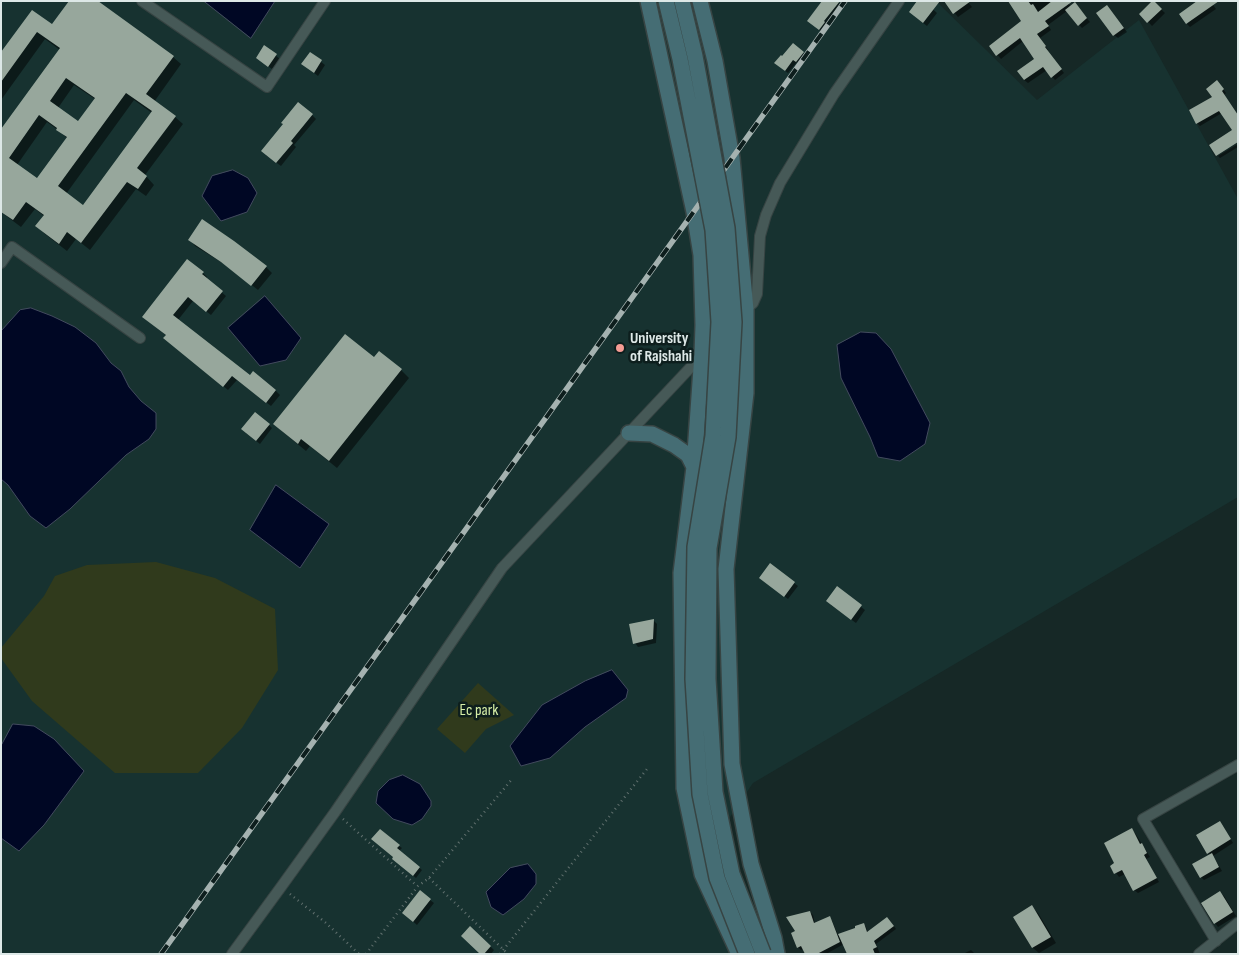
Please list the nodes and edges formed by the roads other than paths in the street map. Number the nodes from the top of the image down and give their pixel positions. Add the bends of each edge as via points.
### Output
1 (142, 1) edge
2 (325, 1) edge
3 (648, 1) edge
4 (666, 1) edge
5 (682, 1) edge
6 (700, 1) edge
7 (899, 1) edge
8 (1, 263) edge
9 (746, 310) junction
10 (140, 338) dead end
11 (702, 354) junction
12 (629, 433) junction
13 (694, 466) junction
14 (1238, 765) edge
15 (1238, 923) edge
16 (1216, 941) junction
17 (232, 954) edge
18 (739, 954) edge
19 (747, 954) edge
20 (768, 954) edge
21 (1199, 954) edge

1 - 2 street via 267,87
3 - 11 main road via 701,255
4 - 19 main road, bridge via 713,230 719,322 713,436 695,547 693,680 700,794 717,878
5 - 20 main road, bridge via 727,228 734,322 728,437 709,548 708,679 715,792 732,874
6 - 9 main road via 715,61 732,158
7 - 9 street via 834,94 780,183 760,236 757,294
8 - 10 street via 12,248
9 - 11 street
9 - 20 main road via 746,393 726,569 732,764 751,864 774,938
11 - 12 street
11 - 13 main road
12 - 13 main road via 652,434 674,445 688,455
12 - 17 street via 502,568 335,812
13 - 18 main road via 681,573 684,788 702,874
14 - 16 street via 1143,819
15 - 16 street
16 - 21 street

